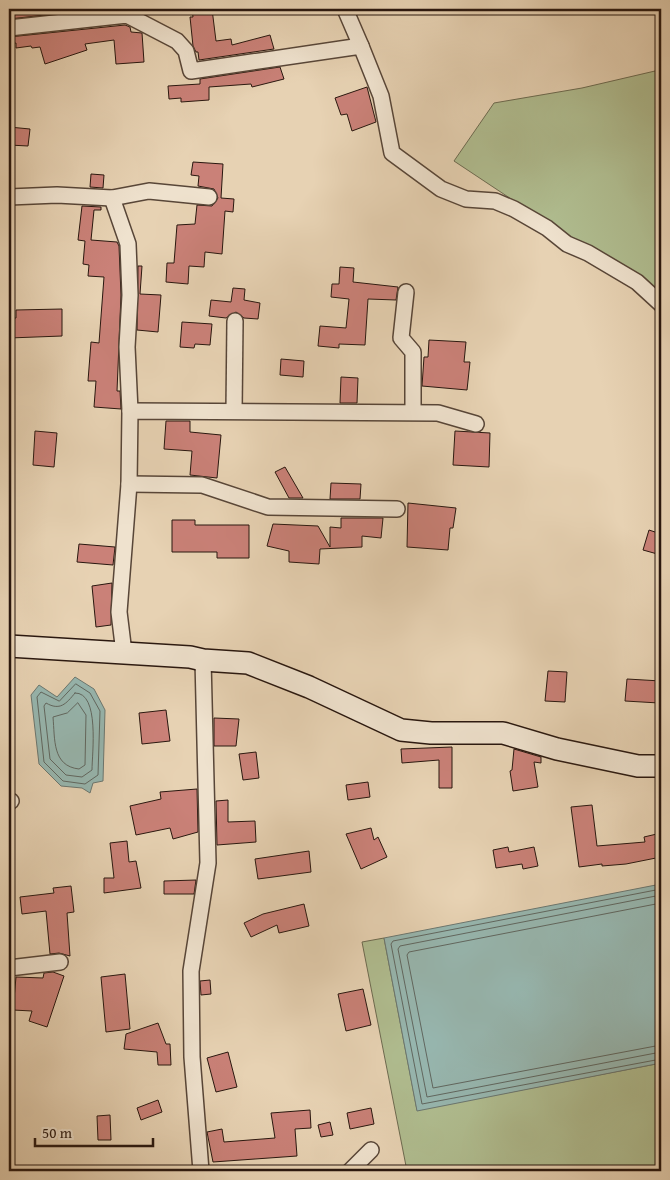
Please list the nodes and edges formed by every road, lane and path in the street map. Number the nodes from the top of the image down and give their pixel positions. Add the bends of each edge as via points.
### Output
1 (345, 9) edge
2 (127, 12) edge
3 (9, 28) edge
4 (361, 46) junction
5 (9, 197) edge
6 (209, 197) dead end
7 (112, 198) junction
8 (406, 292) dead end
9 (661, 304) edge
10 (235, 321) dead end
11 (130, 410) junction
12 (234, 411) junction
13 (413, 412) junction
14 (476, 424) dead end
15 (129, 484) junction
16 (397, 509) dead end
17 (9, 646) edge
18 (124, 653) junction
19 (203, 660) junction
20 (661, 766) edge
21 (60, 962) dead end
22 (9, 968) edge
23 (371, 1150) dead end
24 (201, 1171) edge
25 (350, 1171) edge

1 - 4 street
2 - 3 street
2 - 4 street via 177,41 186,51 191,71
4 - 9 street via 380,96 392,153 441,189 466,199 495,200 548,228 567,244 636,282
5 - 7 street
6 - 7 street via 149,191
7 - 11 street via 128,244 130,295 126,347
8 - 13 street via 402,338 414,352
10 - 12 street
11 - 12 street
11 - 15 street
12 - 13 street
13 - 14 street via 438,413
15 - 16 street via 202,485 268,507
15 - 18 street via 119,612
17 - 18 main road
18 - 19 main road
19 - 20 main road via 248,663 401,730 503,733 557,749 638,766
19 - 24 street via 208,862 191,971 192,1057
21 - 22 street
23 - 25 street

